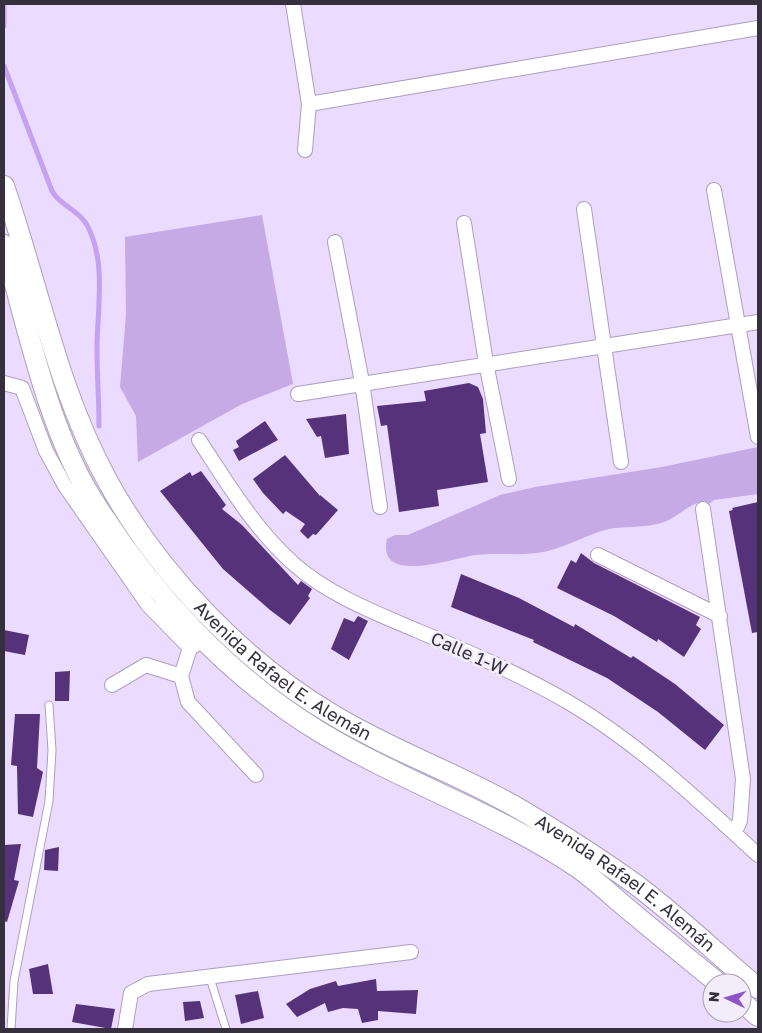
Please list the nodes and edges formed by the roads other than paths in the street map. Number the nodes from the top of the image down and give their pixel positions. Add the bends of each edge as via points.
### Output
1 (293, 4) edge
2 (758, 28) edge
3 (309, 104) junction
4 (305, 150) dead end
5 (4, 186) edge
6 (714, 190) dead end
7 (584, 209) dead end
8 (464, 223) dead end
9 (335, 242) dead end
10 (4, 245) edge
11 (758, 322) edge
12 (739, 325) junction
13 (604, 345) junction
14 (486, 363) junction
15 (362, 382) junction
16 (4, 383) edge
17 (298, 394) dead end
18 (758, 437) edge
19 (199, 440) dead end
20 (621, 462) dead end
21 (509, 479) dead end
22 (380, 507) dead end
23 (703, 509) dead end
24 (598, 555) dead end
25 (720, 616) junction
26 (197, 644) junction
27 (181, 676) junction
28 (112, 685) dead end
29 (49, 705) dead end
30 (256, 775) dead end
31 (734, 833) junction
32 (758, 856) edge
33 (411, 952) dead end
34 (706, 973) edge
35 (210, 978) junction
36 (758, 988) edge
37 (11, 1029) edge
38 (125, 1029) edge
39 (226, 1029) edge

1 - 3 street
2 - 3 street
3 - 4 street
5 - 36 main road, Avenida Rafael E. Alemán via 56,354 86,435 107,480 182,588 245,650 279,678 331,714 521,810 588,851 636,886
6 - 12 street
7 - 13 street
8 - 14 street
9 - 15 street
10 - 26 main road, Avenida Rafael E. Alemán via 65,446 91,498
11 - 12 street
12 - 13 street
12 - 18 street
13 - 14 street
13 - 20 street
14 - 15 street
14 - 21 street
15 - 17 street
15 - 22 street
16 - 26 street via 22,388 46,451 65,486 148,604
19 - 31 street, Calle 1-W via 236,497 267,536 296,565 367,610 495,664 602,722
23 - 25 street
24 - 25 street
25 - 31 street via 742,778 740,821
26 - 27 street
26 - 34 main road, Avenida Rafael E. Alemán via 319,731 464,803 578,867
27 - 28 street via 146,665
27 - 30 street via 188,702
29 - 37 lane via 52,750 49,801 14,980
31 - 32 street, Calle 1-W
33 - 35 street
35 - 38 street via 148,984 131,993
35 - 39 lane

